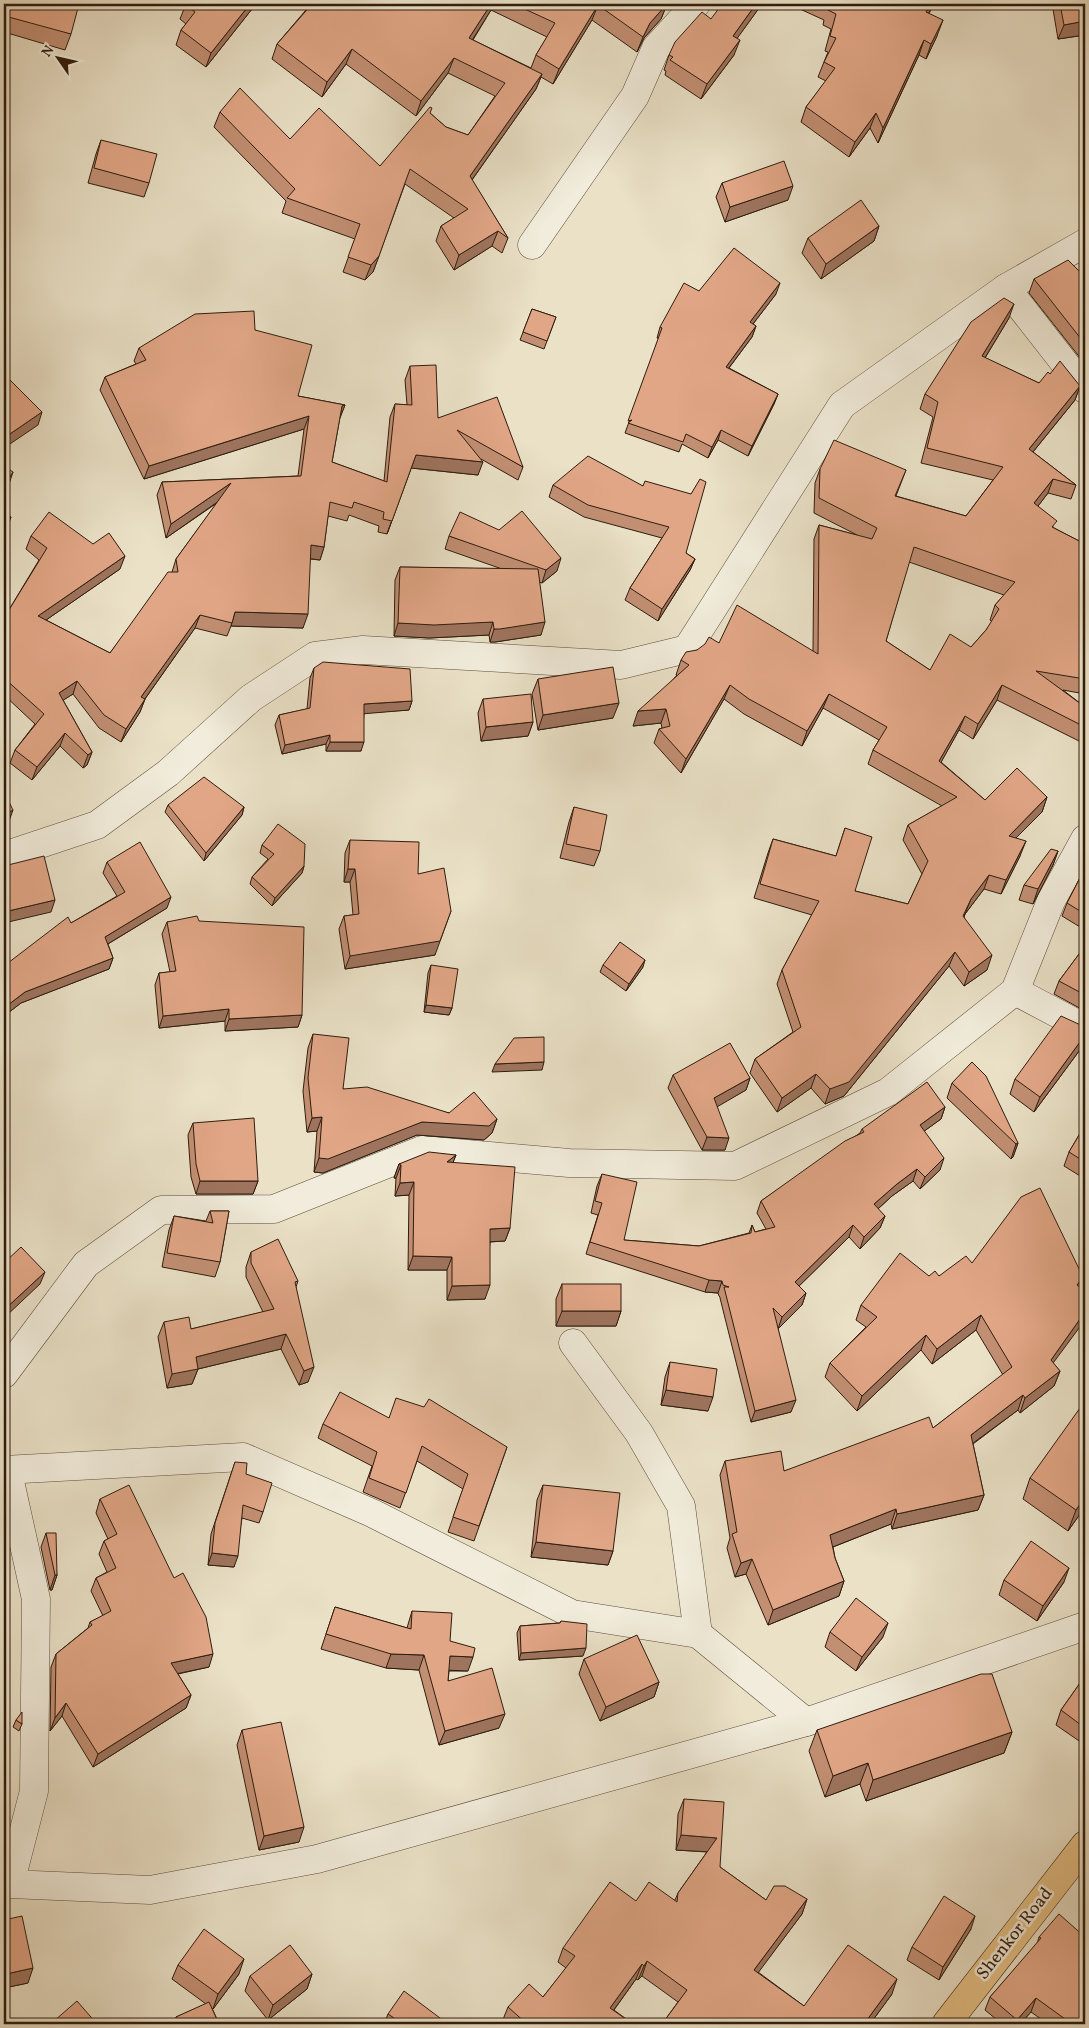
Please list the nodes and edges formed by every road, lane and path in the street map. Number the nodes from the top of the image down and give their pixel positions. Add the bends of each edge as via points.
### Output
1 (696, 4) edge
2 (1085, 243) edge
3 (532, 245) dead end
4 (1006, 288) junction
5 (1085, 390) edge
6 (1085, 839) edge
7 (4, 856) edge
8 (1015, 991) junction
9 (1085, 1028) edge
10 (573, 1343) dead end
11 (4, 1374) edge
12 (4, 1470) edge
13 (1085, 1626) edge
14 (698, 1634) junction
15 (806, 1722) junction
16 (1085, 1845) edge
17 (7, 1886) edge
18 (946, 2024) edge

1 - 3 street via 656,48 635,96
2 - 4 street
4 - 5 street
4 - 7 street via 842,406 687,649 621,665 363,650 315,656 251,698 168,773 96,825
6 - 8 street via 1051,902
8 - 9 street
8 - 11 street via 888,1092 736,1166 569,1163 422,1150 274,1209 161,1210 86,1264
10 - 14 street via 639,1433 681,1506
12 - 14 street via 243,1457 372,1513 572,1614
12 - 17 street via 11,1486 36,1599 34,1791
13 - 15 street
14 - 15 street
15 - 17 street via 316,1859 150,1890
16 - 18 main road, Shenkor Road

